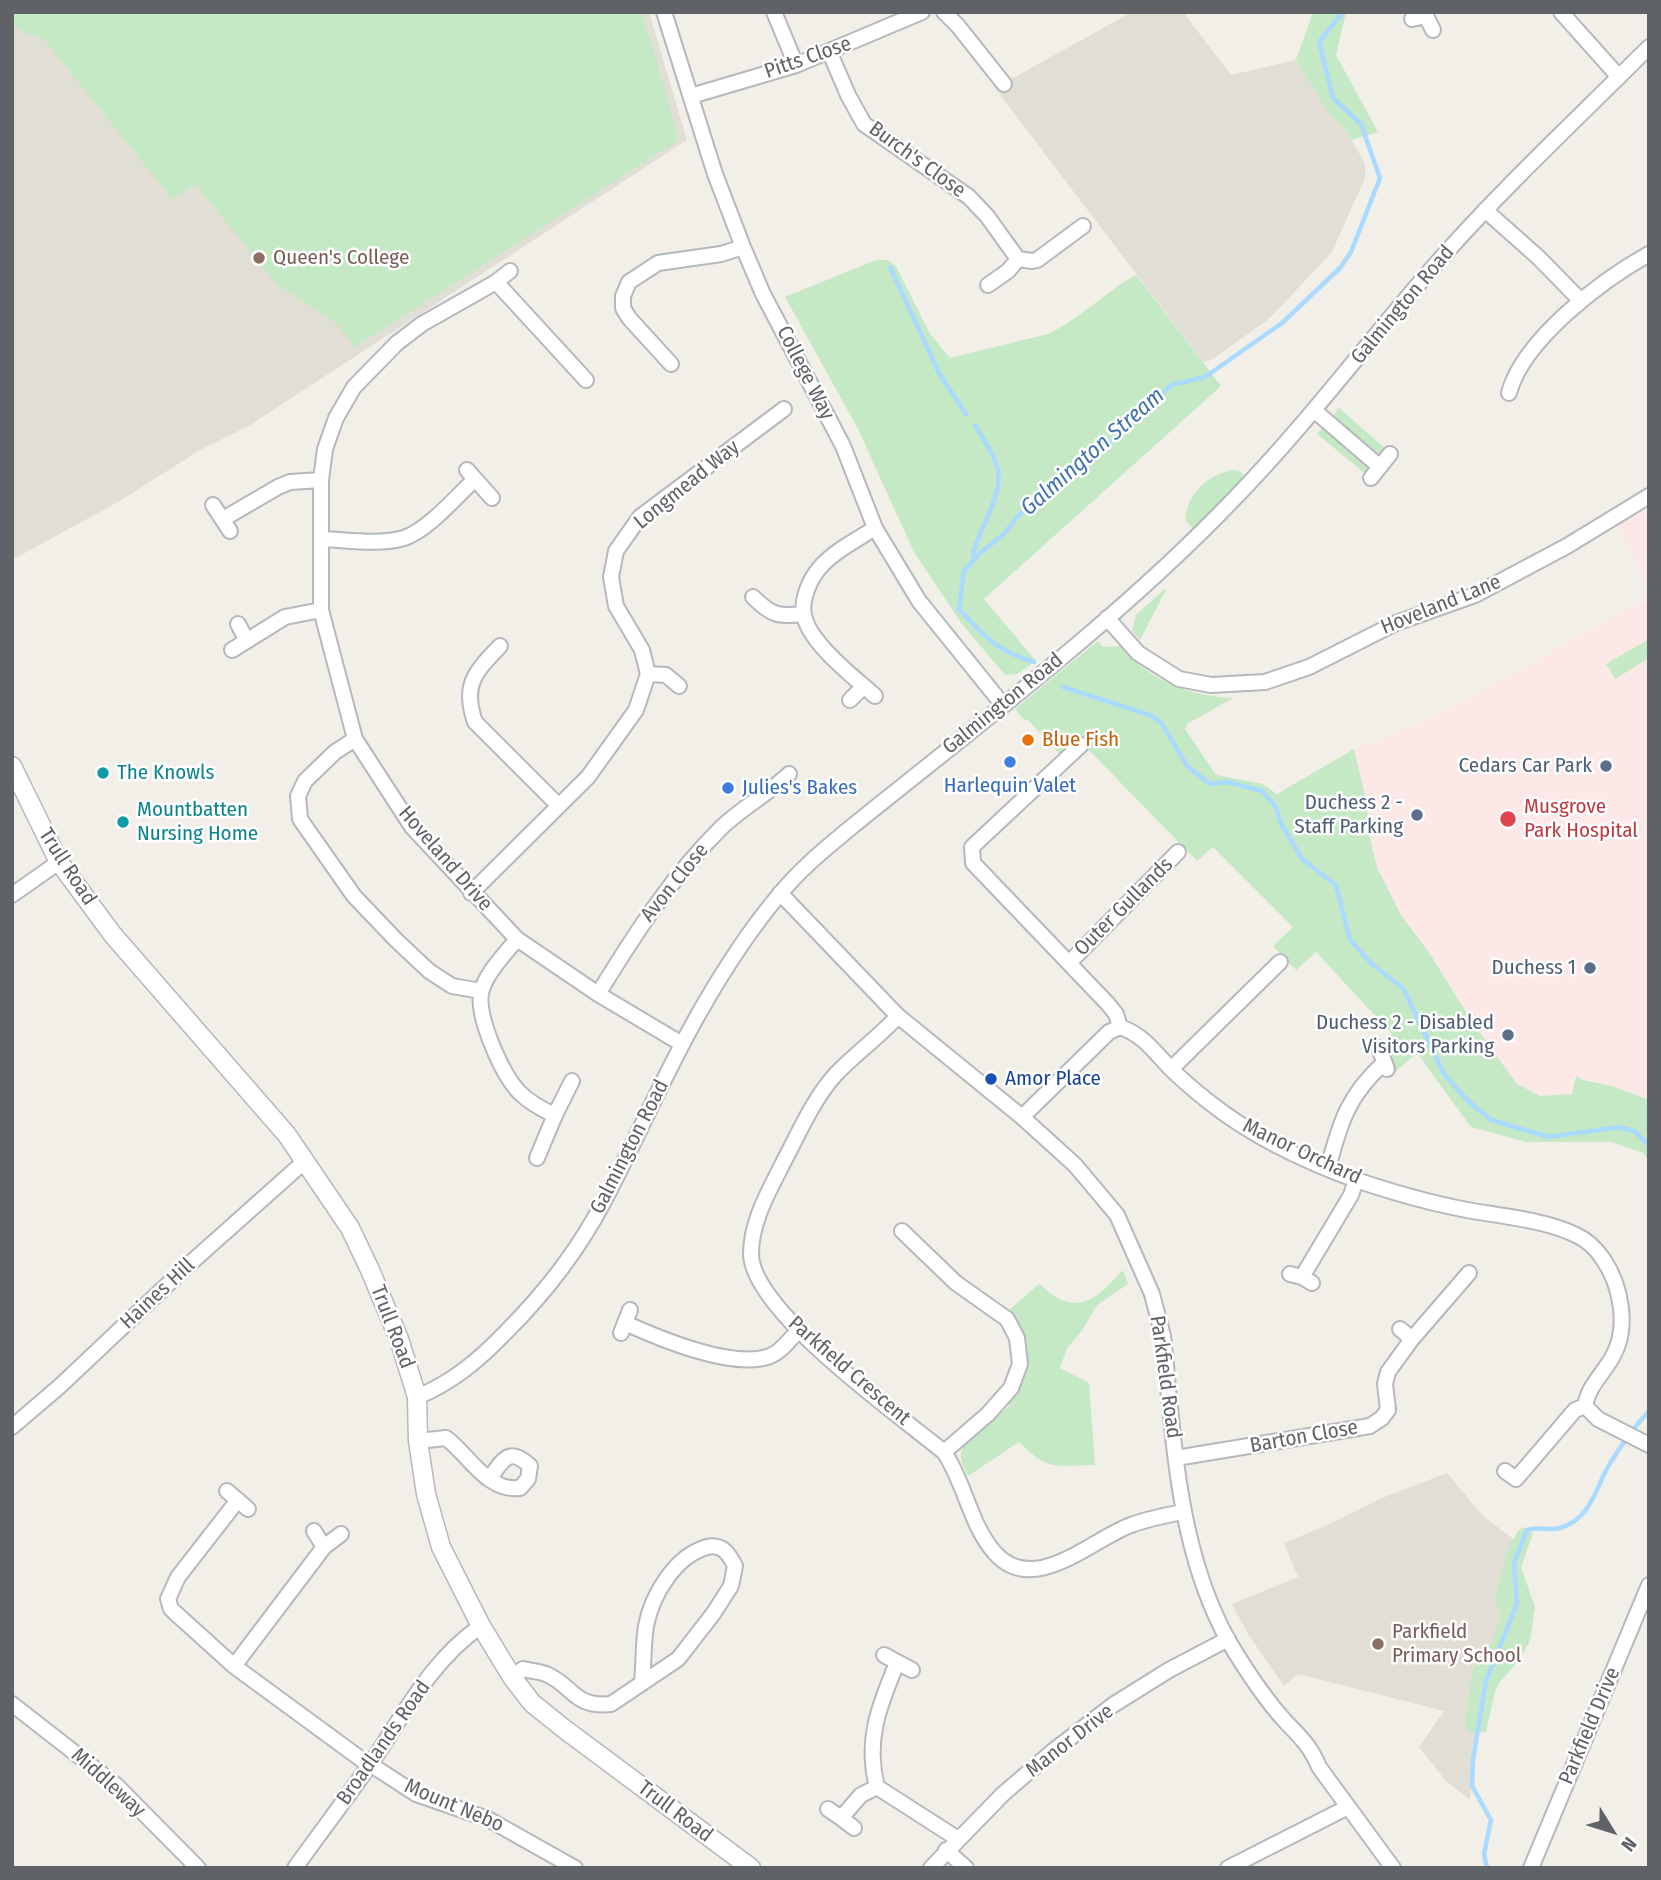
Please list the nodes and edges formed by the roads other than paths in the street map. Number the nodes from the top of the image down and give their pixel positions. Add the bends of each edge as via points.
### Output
1 (664, 12) edge
2 (775, 12) edge
3 (922, 12) edge
4 (944, 12) edge
5 (1561, 12) edge
6 (1422, 16) edge
7 (1433, 30) dead end
8 (1649, 47) edge
9 (830, 53) junction
10 (796, 65) junction
11 (1619, 77) junction
12 (1004, 84) dead end
13 (691, 96) junction
14 (1485, 210) junction
15 (1083, 226) dead end
16 (743, 247) junction
17 (1649, 254) edge
18 (1018, 259) junction
19 (510, 271) dead end
20 (496, 282) junction
21 (988, 285) dead end
22 (1581, 301) junction
23 (671, 364) dead end
24 (573, 366) junction
25 (562, 377) dead end
26 (586, 380) dead end
27 (1509, 393) dead end
28 (759, 407) dead end
29 (784, 409) dead end
30 (1315, 411) junction
31 (769, 421) junction
32 (1390, 454) dead end
33 (321, 480) junction
34 (1649, 496) edge
35 (492, 498) dead end
36 (213, 505) dead end
37 (875, 528) junction
38 (323, 539) junction
39 (753, 597) dead end
40 (321, 610) junction
41 (803, 614) junction
42 (1107, 618) junction
43 (238, 624) dead end
44 (247, 640) junction
45 (500, 646) dead end
46 (232, 650) dead end
47 (648, 674) junction
48 (680, 686) dead end
49 (850, 700) dead end
50 (1003, 705) junction
51 (355, 739) junction
52 (1082, 746) dead end
53 (12, 766) edge
54 (789, 774) dead end
55 (760, 780) dead end
56 (772, 791) junction
57 (559, 806) junction
58 (1178, 852) dead end
59 (59, 862) junction
60 (471, 893) junction
61 (780, 893) junction
62 (12, 895) edge
63 (517, 939) junction
64 (1070, 962) junction
65 (1280, 962) dead end
66 (481, 991) junction
67 (598, 994) junction
68 (898, 1016) junction
69 (1120, 1027) junction
70 (681, 1044) junction
71 (1379, 1048) dead end
72 (1171, 1069) junction
73 (575, 1078) dead end
74 (555, 1115) junction
75 (1022, 1117) junction
76 (305, 1161) junction
77 (534, 1162) dead end
78 (1328, 1168) junction
79 (1356, 1180) junction
80 (902, 1231) dead end
81 (1469, 1273) dead end
82 (1301, 1278) dead end
83 (625, 1322) dead end
84 (1400, 1329) dead end
85 (798, 1331) junction
86 (1412, 1339) junction
87 (417, 1397) junction
88 (1585, 1406) junction
89 (12, 1427) edge
90 (1636, 1438) edge
91 (418, 1441) junction
92 (944, 1452) junction
93 (1176, 1458) junction
94 (1505, 1471) dead end
95 (489, 1478) dead end
96 (238, 1500) dead end
97 (1184, 1512) junction
98 (314, 1531) dead end
99 (341, 1534) dead end
100 (324, 1547) junction
101 (1649, 1585) edge
102 (481, 1626) junction
103 (1228, 1639) junction
104 (884, 1655) dead end
105 (897, 1663) junction
106 (234, 1666) junction
107 (912, 1670) dead end
108 (512, 1677) junction
109 (642, 1681) junction
110 (15, 1712) edge
111 (370, 1764) junction
112 (877, 1787) junction
113 (1348, 1807) junction
114 (828, 1809) dead end
115 (841, 1818) junction
116 (854, 1828) dead end
117 (958, 1839) junction
118 (946, 1850) junction
119 (198, 1868) edge
120 (295, 1868) edge
121 (575, 1868) edge
122 (751, 1868) edge
123 (931, 1868) edge
124 (966, 1868) edge
125 (1228, 1868) edge
126 (1393, 1868) edge
127 (1531, 1868) edge

1 - 13 street, College Way
2 - 10 street
3 - 9 street, Pitts Close
4 - 12 street
5 - 11 street
6 - 7 street
8 - 11 street, Galmington Road
9 - 10 street, Pitts Close
9 - 18 street, Burch's Close via 864,124 969,197
10 - 13 street, Pitts Close
11 - 14 street, Galmington Road
13 - 16 street, College Way
14 - 22 street
14 - 30 street, Galmington Road
15 - 18 street via 1037,260
16 - 23 street via 658,263 623,279 623,308
16 - 37 street, College Way via 843,446
17 - 22 street
18 - 21 street
19 - 20 street, Hoveland Drive
20 - 24 street
20 - 33 street, Hoveland Drive via 422,324 374,364 336,418
22 - 27 street via 1545,335 1514,375
24 - 25 street
24 - 26 street
28 - 31 street
29 - 31 street, Longmead Way
30 - 32 street via 1376,472
30 - 42 street, Galmington Road via 1232,501
31 - 47 street, Longmead Way via 640,517 616,551 611,577 616,606 642,650
33 - 36 street via 278,487 227,525
33 - 38 street, Hoveland Drive
34 - 42 street, Hoveland Lane via 1475,595 1396,623 1308,667 1265,682 1211,685 1179,679 1138,653
35 - 38 street via 471,475 423,527 406,538
37 - 41 street via 815,572
37 - 50 street, College Way via 919,601
38 - 40 street, Hoveland Drive
39 - 41 street via 767,611
40 - 44 street via 285,617
40 - 51 street, Hoveland Drive
41 - 49 street via 811,632 869,691
42 - 50 street, Galmington Road
43 - 44 street
44 - 46 street
45 - 57 street via 484,653 470,686 469,705 475,722
47 - 48 street via 666,675
47 - 57 street via 636,710 588,776
50 - 61 street, Galmington Road via 849,829
51 - 60 street, Hoveland Drive via 412,827
51 - 66 street via 305,781 298,796 300,819 354,896 396,940 452,986
52 - 64 street, Manor Orchard via 972,847 971,856
53 - 59 street, Trull Road
54 - 56 street, Avon Close
55 - 56 street
56 - 67 street, Avon Close via 738,812 699,850 665,890
57 - 60 street
58 - 64 street, Outer Gullands
59 - 62 street
59 - 76 street, Trull Road via 113,935
60 - 63 street, Hoveland Drive
61 - 68 street, Parkfield Road
61 - 70 street, Galmington Road via 738,948
63 - 66 street
63 - 67 street, Hoveland Drive
64 - 69 street, Manor Orchard via 1116,1014
65 - 72 street
66 - 74 street via 481,1016 489,1040 517,1090 536,1107
67 - 70 street, Hoveland Drive
68 - 75 street, Parkfield Road
68 - 85 street, Parkfield Crescent via 823,1091 756,1220 751,1258 759,1283
69 - 72 street, Manor Orchard via 1142,1038
69 - 75 street via 1109,1032
70 - 87 street, Galmington Road via 603,1204 559,1272 484,1354 442,1387
71 - 78 street via 1386,1066 1353,1096
72 - 78 street, Manor Orchard via 1240,1125
73 - 74 street
74 - 77 street
75 - 93 street, Parkfield Road via 1075,1165 1123,1227 1163,1336
76 - 87 street, Trull Road via 350,1228 370,1270
76 - 89 street, Haines Hill
78 - 79 street, Manor Orchard
79 - 82 street
79 - 88 street, Manor Orchard via 1415,1199 1546,1226 1588,1242 1612,1275 1621,1319 1614,1356 1590,1390
80 - 92 street via 956,1283 1007,1319 1017,1338 1020,1364 1012,1388
81 - 86 street, Barton Close
83 - 85 street via 682,1347 755,1359 772,1356
84 - 86 street
85 - 92 street, Parkfield Crescent
86 - 93 street, Barton Close via 1388,1372 1388,1410 1370,1426
87 - 91 street, Trull Road
88 - 90 street via 1598,1419
88 - 94 street, Manor Orchard via 1575,1410 1516,1479
91 - 95 street via 446,1438
91 - 102 street, Trull Road via 441,1547
92 - 97 street, Parkfield Crescent via 981,1532 996,1554 1015,1566 1034,1570 1055,1565 1130,1525
93 - 97 street, Parkfield Road
96 - 106 street, Mount Nebo via 178,1577 168,1599 171,1609
97 - 103 street, Parkfield Road via 1199,1569
98 - 100 street
99 - 100 street
100 - 106 street
101 - 127 street, Parkfield Drive
102 - 108 street, Trull Road
102 - 111 street, Broadlands Road via 451,1651 424,1683
103 - 113 street, Parkfield Road
103 - 117 street, Manor Drive via 1113,1705 1003,1794
104 - 105 street
105 - 107 street
105 - 112 street via 871,1746
106 - 111 street, Mount Nebo
108 - 109 street via 523,1670 547,1674 587,1703 598,1705 611,1704
108 - 122 street, Trull Road via 532,1703 563,1728
109 - 109 street via 678,1659 732,1586 736,1566 723,1549 716,1546 694,1552 669,1577 646,1626
110 - 119 street, Middleway via 116,1785
111 - 120 street, Broadlands Road
111 - 121 street, Mount Nebo via 416,1794 488,1819
112 - 115 street via 860,1795
112 - 117 street
113 - 125 street
113 - 126 street, Parkfield Road
114 - 115 street
115 - 116 street
117 - 118 street, Manor Drive
118 - 123 street, Manor Drive
118 - 124 street

